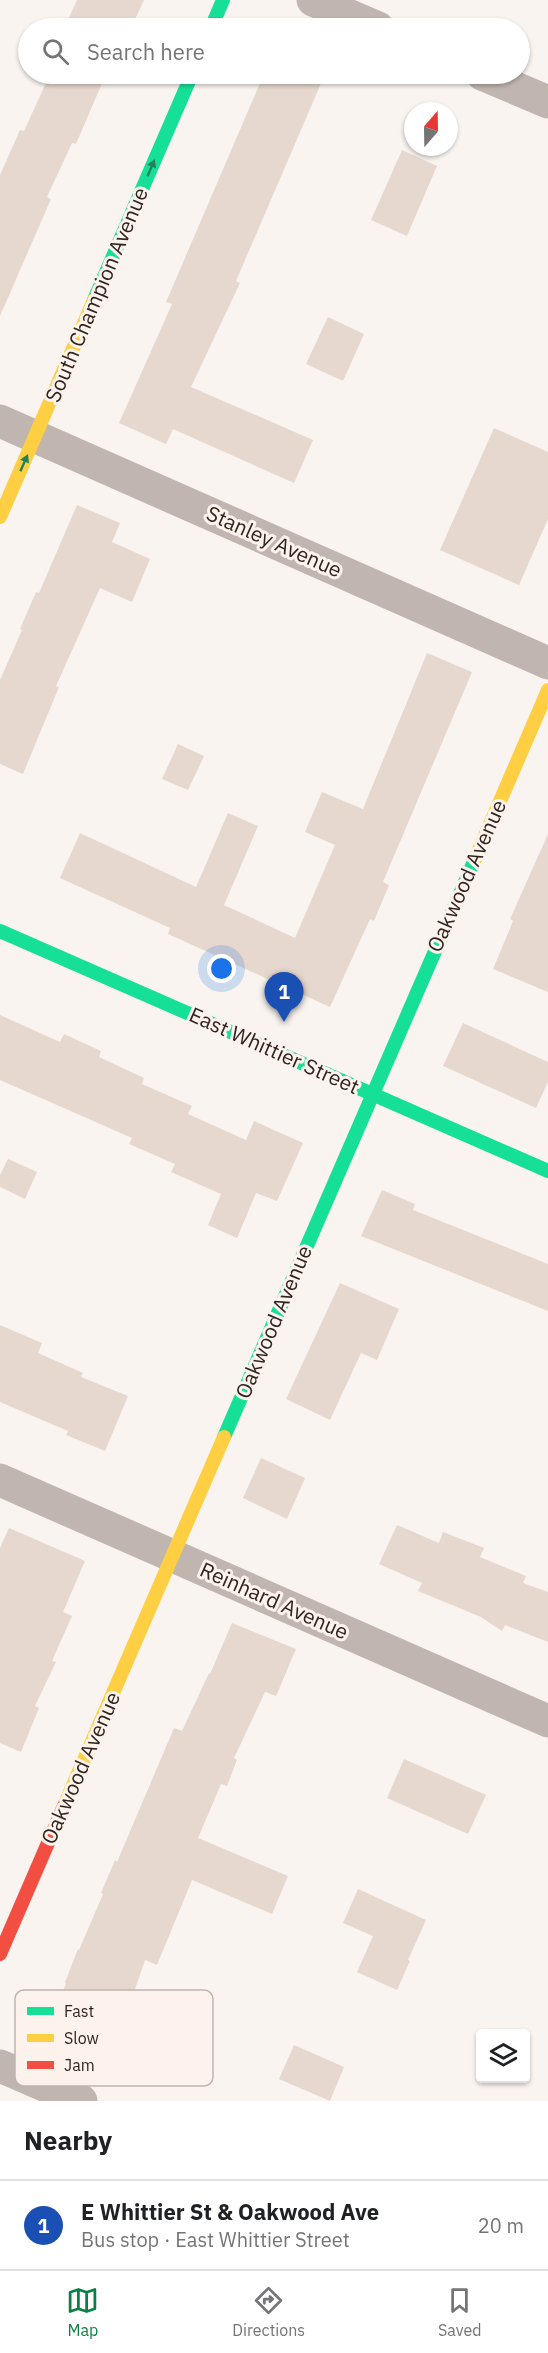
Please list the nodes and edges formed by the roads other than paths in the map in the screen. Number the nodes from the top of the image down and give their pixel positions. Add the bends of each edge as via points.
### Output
1 (223, 0) edge
2 (313, 0) edge
3 (215, 18) edge
4 (355, 18) edge
5 (188, 84) edge
6 (506, 84) edge
7 (548, 102) edge
8 (0, 421) edge
9 (36, 436) junction
10 (0, 517) edge
11 (548, 663) edge
12 (548, 690) edge
13 (0, 931) edge
14 (372, 1093) junction
15 (548, 1171) edge
16 (0, 1480) edge
17 (173, 1557) junction
18 (548, 1722) edge
19 (0, 1954) edge
20 (0, 2066) edge
21 (15, 2072) edge
22 (46, 2086) edge
23 (81, 2101) edge

1 - 3 street
2 - 4 street
9 -> 5 street, South Champion Avenue
6 - 7 street
8 - 9 street, Stanley Avenue
10 -> 9 street, South Champion Avenue
9 - 11 street, Stanley Avenue
12 - 14 street, Oakwood Avenue
13 - 14 street, East Whittier Street
14 - 15 street, East Whittier Street
14 - 17 street, Oakwood Avenue
16 - 17 street, Reinhard Avenue
17 - 18 street, Reinhard Avenue
17 - 19 street, Oakwood Avenue
20 - 21 street
22 - 23 street

